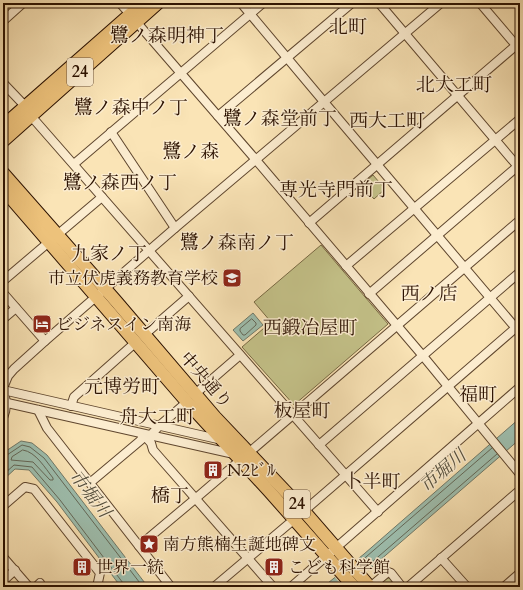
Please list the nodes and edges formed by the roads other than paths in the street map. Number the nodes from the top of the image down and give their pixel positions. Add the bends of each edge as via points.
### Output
1 (24, 3) edge
2 (120, 3) edge
3 (144, 3) edge
4 (158, 3) edge
5 (241, 3) edge
6 (263, 3) edge
7 (352, 3) edge
8 (379, 3) edge
9 (441, 3) edge
10 (480, 3) edge
11 (250, 13) junction
12 (133, 18) junction
13 (3, 21) edge
14 (404, 33) junction
15 (519, 46) edge
16 (287, 58) junction
17 (181, 73) junction
18 (3, 82) edge
19 (458, 96) junction
20 (324, 102) junction
21 (28, 111) junction
22 (218, 116) junction
23 (520, 119) edge
24 (3, 126) edge
25 (111, 132) junction
26 (495, 140) junction
27 (3, 141) edge
28 (256, 160) junction
29 (74, 164) junction
30 (377, 166) junction
31 (519, 167) edge
32 (3, 173) edge
33 (3, 189) edge
34 (3, 194) edge
35 (102, 196) junction
36 (14, 202) junction
37 (414, 209) junction
38 (520, 220) edge
39 (309, 223) junction
40 (175, 228) junction
41 (437, 236) junction
42 (53, 239) junction
43 (149, 250) junction
44 (346, 266) junction
45 (465, 268) junction
46 (520, 272) edge
47 (3, 281) edge
48 (3, 293) edge
49 (100, 293) junction
50 (369, 294) junction
51 (189, 296) junction
52 (490, 298) junction
53 (16, 308) junction
54 (3, 319) edge
55 (396, 326) junction
56 (519, 328) edge
57 (140, 338) junction
58 (45, 341) junction
59 (240, 355) junction
60 (423, 356) junction
61 (6, 373) edge
62 (448, 386) junction
63 (520, 387) edge
64 (3, 390) edge
65 (191, 398) junction
66 (5, 402) edge
67 (71, 406) junction
68 (38, 410) junction
69 (293, 415) junction
70 (3, 418) edge
71 (479, 424) junction
72 (159, 426) junction
73 (146, 435) junction
74 (222, 440) junction
75 (319, 445) junction
76 (241, 454) junction
77 (520, 474) edge
78 (345, 475) junction
79 (91, 482) junction
80 (520, 490) edge
81 (195, 499) junction
82 (3, 506) edge
83 (304, 511) junction
84 (378, 512) junction
85 (294, 520) junction
86 (140, 546) junction
87 (340, 552) junction
88 (3, 557) edge
89 (441, 558) junction
90 (248, 559) junction
91 (331, 560) junction
92 (15, 570) junction
93 (520, 573) edge
94 (3, 581) edge
95 (368, 585) edge
96 (29, 587) edge
97 (97, 587) edge
98 (171, 587) edge
99 (214, 587) edge
100 (272, 587) edge
101 (291, 587) edge
102 (354, 587) edge
103 (402, 587) edge
104 (408, 587) edge
105 (467, 587) edge
106 (504, 587) edge

1 - 13 street
2 - 12 street
3 - 12 highway, 24
4 - 12 highway, 24
5 - 11 street
6 - 11 street
7 - 16 street
8 - 14 street
9 - 14 street
10 - 15 street
11 - 16 street
11 - 17 street
12 - 17 street
12 - 21 highway, 24
14 - 19 street
14 - 20 street
15 - 19 street
16 - 20 street
16 - 22 street
17 - 22 street
17 - 25 street
18 - 21 street
19 - 26 street
19 - 30 street
20 - 28 street
20 - 30 street
21 - 24 highway, 24
21 - 27 highway, 24
21 - 29 street
22 - 28 street
23 - 26 street
25 - 29 street
25 - 40 street
26 - 31 street
26 - 37 street
28 - 39 street
28 - 40 street
29 - 35 street
30 - 37 street
30 - 39 street
31 - 41 street
32 - 42 highway, 中央通り / 24
33 - 36 highway, 中央通り / 24
34 - 36 highway, 24
35 - 42 street
35 - 43 street
36 - 42 highway, 中央通り / 24
37 - 41 street
37 - 44 street
38 - 45 street
39 - 44 street
40 - 43 street
41 - 45 street
41 - 50 street
42 - 47 street
42 - 49 highway, 中央通り / 24
43 - 49 street
43 - 51 street
44 - 50 street
45 - 52 street
45 - 55 street
46 - 52 street
48 - 53 street
49 - 57 highway, 中央通り / 24
49 - 58 street
50 - 55 street
51 - 57 street
51 - 59 street
52 - 56 street
52 - 60 street
53 - 54 street
53 - 58 street
55 - 60 street
55 - 69 street
56 - 62 street
57 - 65 highway, 中央通り / 24
57 - 67 street via 74,397
58 - 61 street
59 - 65 street
59 - 69 street
60 - 62 street
60 - 75 street
61 - 64 street
62 - 71 street
62 - 78 street
63 - 71 street
64 - 66 street
64 - 67 street
65 - 72 street
65 - 74 highway, 中央通り / 24
65 - 76 highway, 中央通り / 24
66 - 68 street
66 - 70 street
67 - 72 street
68 - 73 street
68 - 79 street via 47,428
69 - 75 street
69 - 76 street
71 - 77 street
71 - 84 street
72 - 73 street
72 - 74 street
73 - 76 street
73 - 79 street
73 - 81 street via 153,450
74 - 76 highway, 中央通り / 24
75 - 78 street
76 - 81 street
76 - 83 highway, 中央通り / 24
76 - 85 highway, 中央通り / 24
78 - 83 street
78 - 84 street
79 - 86 street
80 - 89 street
81 - 86 street
81 - 90 street
82 - 97 street via 25,487 34,489 100,573
83 - 85 street
83 - 87 highway, 中央通り / 24
84 - 87 street
85 - 90 street
85 - 91 highway, 中央通り / 24
86 - 98 street
87 - 91 street
87 - 95 highway, 中央通り / 24
88 - 92 street
89 - 104 street
89 - 105 street
90 - 99 street
90 - 100 street
91 - 101 street
91 - 102 highway, 中央通り / 24
92 - 94 street
92 - 96 street
93 - 106 street
95 - 103 street via 388,572

